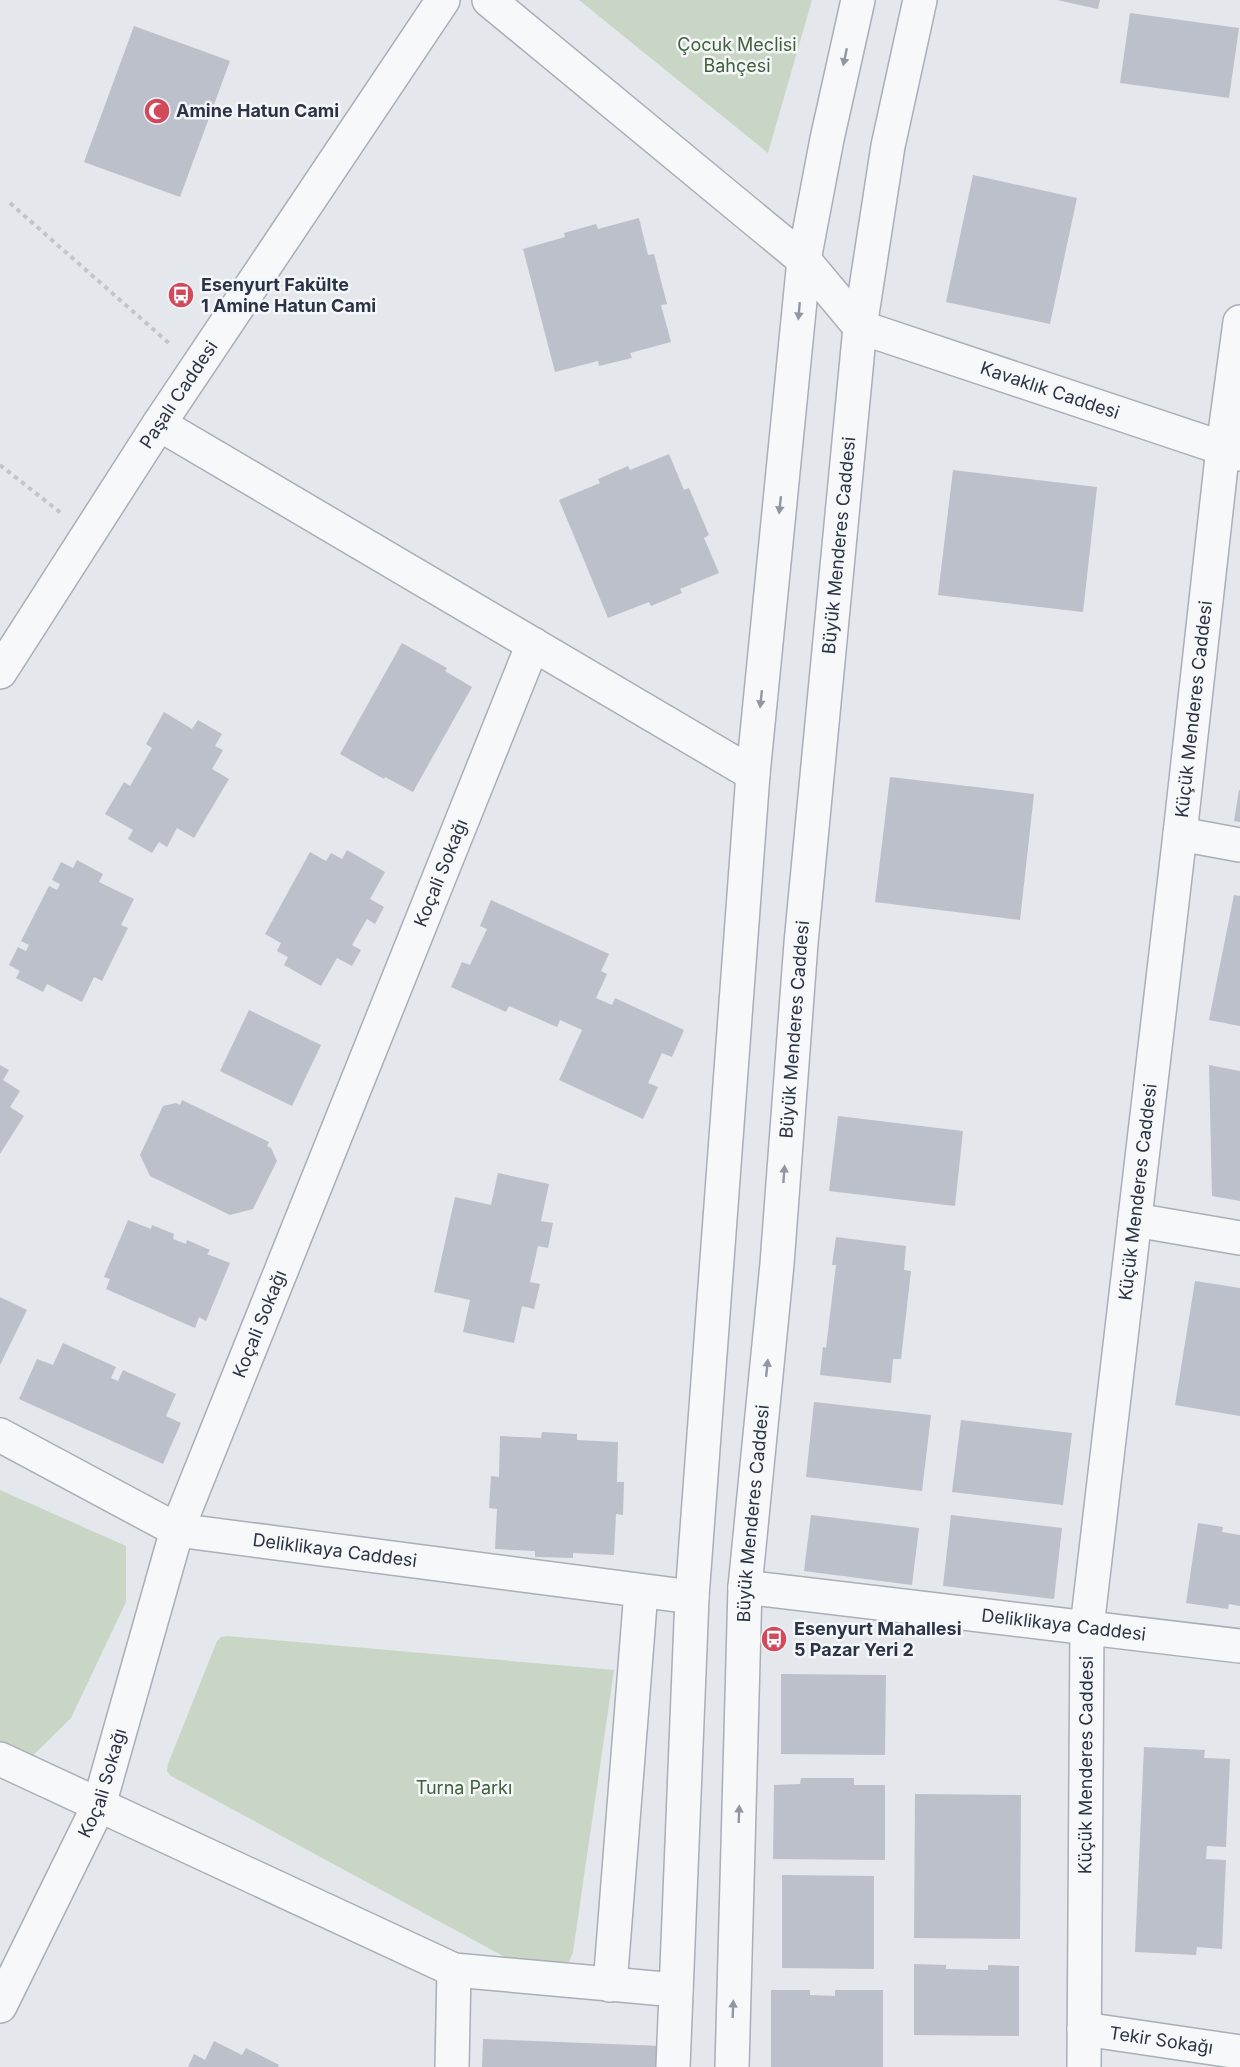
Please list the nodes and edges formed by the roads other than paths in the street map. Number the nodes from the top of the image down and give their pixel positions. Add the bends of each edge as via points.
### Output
1 (443, 0) edge
2 (489, 0) edge
3 (858, 0) edge
4 (920, 0) edge
5 (804, 260) junction
6 (1240, 322) edge
7 (860, 327) junction
8 (159, 424) junction
9 (1231, 451) edge
10 (533, 644) junction
11 (0, 672) edge
12 (753, 774) junction
13 (1180, 834) junction
14 (1240, 845) edge
15 (1135, 1220) junction
16 (1240, 1238) edge
17 (0, 1435) edge
18 (177, 1530) junction
19 (745, 1587) junction
20 (641, 1591) junction
21 (692, 1597) junction
22 (1088, 1627) junction
23 (1240, 1646) edge
24 (0, 1759) edge
25 (99, 1805) junction
26 (454, 1970) junction
27 (610, 1985) junction
28 (676, 1990) junction
29 (0, 2006) edge
30 (1084, 2029) junction
31 (1240, 2052) edge
32 (452, 2067) edge
33 (673, 2067) edge
34 (732, 2067) edge
35 (1084, 2067) edge

1 - 8 street, Paşalı Caddesi
2 - 5 street
3 -> 5 street
4 - 7 street, Büyük Menderes Caddesi via 888,146
5 - 7 street
5 -> 12 street
6 - 9 street, Küçük Menderes Caddesi
7 - 9 street, Kavaklık Caddesi
19 -> 7 street, Büyük Menderes Caddesi
8 - 10 street
8 - 11 street, Paşalı Caddesi
9 - 13 street, Küçük Menderes Caddesi
10 - 12 street
10 - 18 street, Koçali Sokağı
12 - 21 street
13 - 14 street
13 - 15 street, Küçük Menderes Caddesi
15 - 16 street
15 - 22 street, Küçük Menderes Caddesi
17 - 18 street, Deliklikaya Caddesi
18 - 20 street, Deliklikaya Caddesi
18 - 25 street, Koçali Sokağı
19 - 22 street, Deliklikaya Caddesi
34 -> 19 street, Büyük Menderes Caddesi
20 - 21 street, Deliklikaya Caddesi
20 - 27 street
21 - 28 street
22 - 23 street, Deliklikaya Caddesi
22 - 30 street, Küçük Menderes Caddesi
24 - 25 street
25 - 26 street
25 - 29 street, Koçali Sokağı
26 - 27 street
26 - 32 street
27 - 28 street
28 - 33 street
30 - 31 street, Tekir Sokağı
30 - 35 street, Küçük Menderes Caddesi

